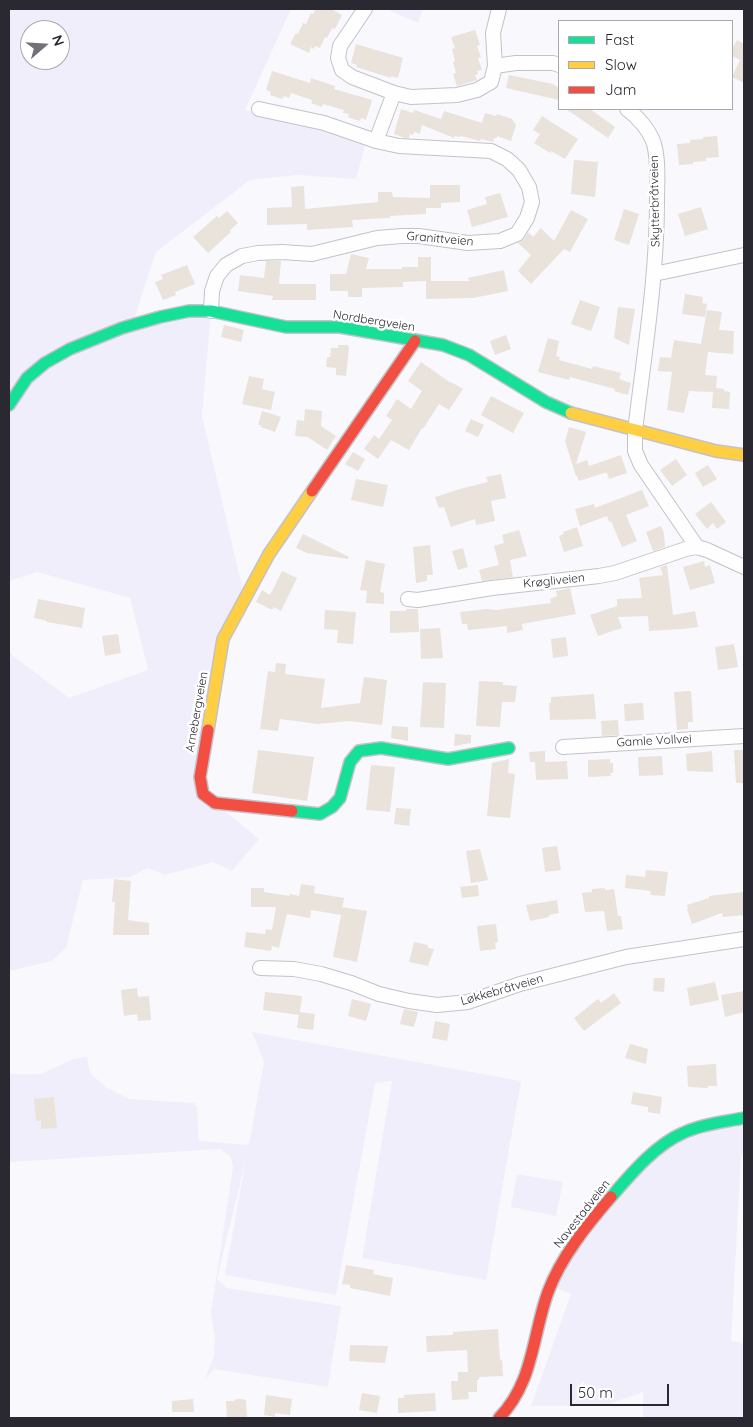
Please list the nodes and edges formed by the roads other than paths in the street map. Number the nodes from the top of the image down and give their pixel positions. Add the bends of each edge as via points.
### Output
1 (365, 9) edge
2 (498, 9) edge
3 (558, 65) edge
4 (495, 66) junction
5 (394, 93) junction
6 (259, 109) dead end
7 (628, 110) edge
8 (376, 140) junction
9 (744, 255) edge
10 (654, 274) junction
11 (211, 311) junction
12 (415, 341) junction
13 (9, 405) edge
14 (635, 432) junction
15 (744, 455) edge
16 (697, 547) junction
17 (744, 566) edge
18 (408, 599) dead end
19 (744, 736) edge
20 (563, 747) dead end
21 (509, 748) dead end
22 (744, 939) edge
23 (260, 968) dead end
24 (744, 1118) edge
25 (499, 1418) edge

1 - 5 street via 340,46 338,58 342,70
2 - 4 street via 493,33
3 - 4 street via 516,63
4 - 5 street via 491,82 477,90 458,95 411,97
5 - 8 street
6 - 8 street, Granittveien via 324,123
7 - 10 street, Skytterbråtveien via 647,130 654,144 657,164
8 - 11 street, Granittveien via 399,146 478,149 507,159 529,186 532,202 527,218 517,234 500,241 468,243 402,236 377,238 312,254 282,252 242,256 226,265 217,276
9 - 10 street
10 - 14 street, Skytterbråtveien
11 - 12 street, Nordbergveien via 286,327 340,327
11 - 13 street, Nordbergveien via 189,311 160,317 70,349 26,378
12 - 14 street, Nordbergveien via 443,345 469,355 546,402
12 - 21 street, Arnebergveien via 269,554 224,639 200,777 202,794 227,806 320,814 340,798 350,762 359,751 381,748 448,760
14 - 15 street, Nordbergveien
14 - 16 street via 635,451 641,465
16 - 17 street
16 - 18 street, Krøgliveien via 599,576
19 - 20 street, Gamle Vollvei
22 - 23 street, Løkkebråtveien via 626,957 520,984 468,1002 437,1005 379,994 322,974
24 - 25 street, Navestadveien via 676,1136 642,1163 606,1204 576,1241 550,1285 524,1380 514,1403

